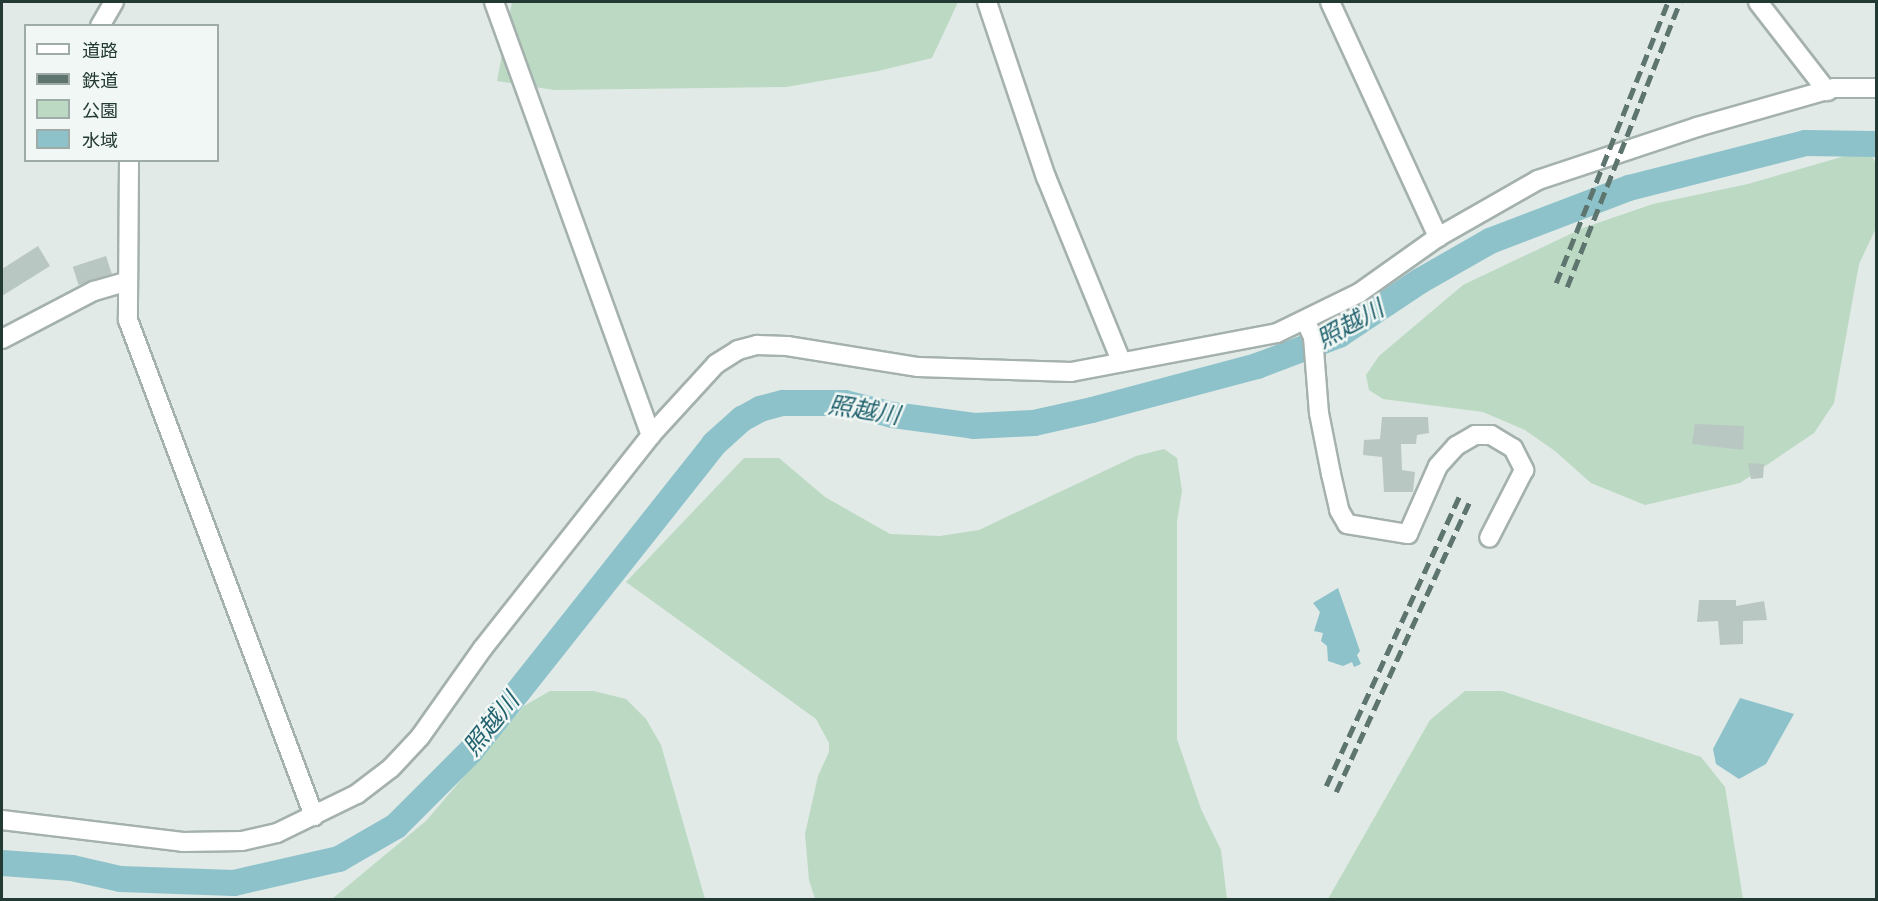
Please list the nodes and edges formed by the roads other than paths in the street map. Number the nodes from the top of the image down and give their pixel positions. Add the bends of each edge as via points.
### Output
1 (114, 2) edge
2 (494, 2) edge
3 (987, 2) edge
4 (1330, 2) edge
5 (1758, 2) edge
6 (101, 24) edge
7 (1876, 88) edge
8 (1827, 91) junction
9 (129, 162) edge
10 (1438, 237) junction
11 (126, 282) junction
12 (1310, 329) junction
13 (2, 339) edge
14 (1121, 361) junction
15 (651, 435) junction
16 (1489, 538) dead end
17 (314, 816) junction
18 (2, 820) edge

1 - 6 street
2 - 15 street
3 - 14 street via 1046,177
4 - 10 street
5 - 8 street
7 - 8 street
8 - 10 street via 1697,127 1538,180
9 - 11 street
10 - 12 street
11 - 13 street via 94,291
11 - 17 street via 128,320
12 - 14 street
12 - 16 street via 1319,372 1319,413 1339,510 1347,524 1408,534 1438,466 1456,446 1475,435 1491,435 1513,448 1524,470
14 - 15 street via 1071,372 963,369 918,367 757,345 738,350 716,364
15 - 17 street via 483,648 420,737 392,768 357,794
17 - 18 street via 277,834 242,841 183,842

